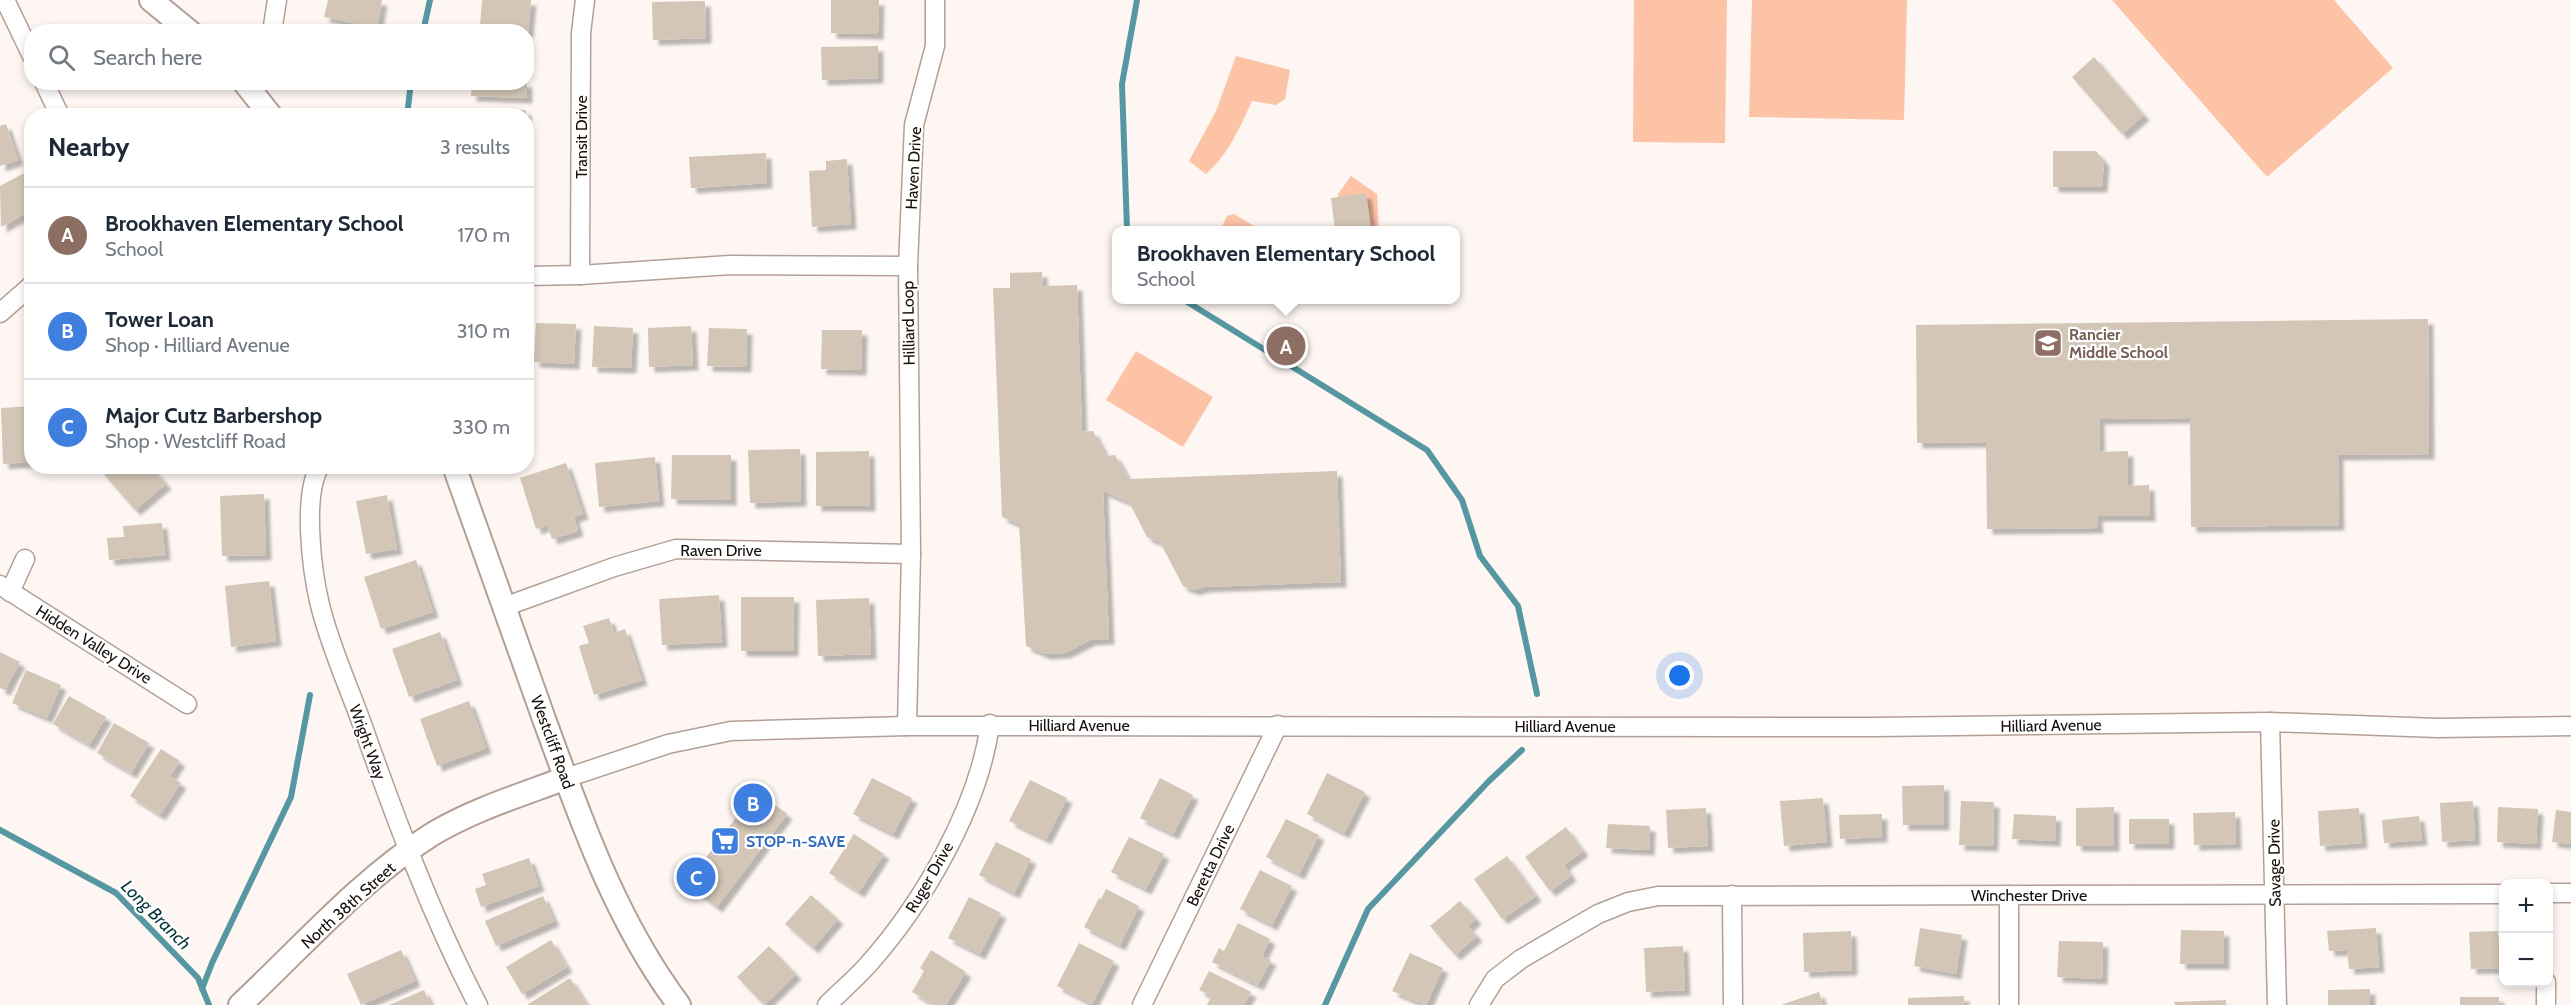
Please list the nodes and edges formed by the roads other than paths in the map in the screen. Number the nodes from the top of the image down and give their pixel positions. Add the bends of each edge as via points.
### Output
1 (5, 0) edge
2 (151, 0) edge
3 (278, 0) edge
4 (585, 0) edge
5 (935, 0) edge
6 (180, 24) edge
7 (274, 24) edge
8 (24, 39) edge
9 (48, 90) edge
10 (56, 108) edge
11 (908, 266) junction
12 (580, 275) junction
13 (534, 276) edge
14 (24, 292) edge
15 (0, 313) edge
16 (317, 474) edge
17 (457, 474) edge
18 (910, 554) junction
19 (25, 559) dead end
20 (5, 588) edge
21 (504, 608) junction
22 (187, 704) dead end
23 (2270, 722) junction
24 (990, 724) junction
25 (1278, 725) junction
26 (907, 726) junction
27 (2571, 726) edge
28 (566, 778) junction
29 (408, 853) junction
30 (2553, 893) edge
31 (2571, 893) edge
32 (2499, 894) edge
33 (1732, 895) junction
34 (2009, 895) junction
35 (2274, 896) junction
36 (2546, 987) edge
37 (240, 1005) edge
38 (478, 1005) edge
39 (679, 1005) edge
40 (826, 1005) edge
41 (1142, 1005) edge
42 (1479, 1005) edge
43 (1732, 1005) edge
44 (2008, 1005) edge
45 (2277, 1005) edge
46 (2546, 1005) edge

1 - 8 street
2 - 6 street
3 - 7 street
4 - 12 street, Transit Drive via 581,33
5 - 11 street, Haven Drive via 935,46 914,125
9 - 10 street
11 - 12 street, Hilliard Loop via 730,265
11 - 18 street, Hilliard Loop
12 - 13 street, Hilliard Loop
14 - 15 street
16 - 29 street, Wright Way via 310,495 313,572 320,605
17 - 21 street, Westcliff Road
18 - 21 street, Raven Drive via 676,549 614,567
18 - 26 street, Hilliard Loop
19 - 20 street
20 - 22 street, Hidden Valley Drive
21 - 28 street, Westcliff Road
23 - 25 street, Hilliard Avenue via 1875,727
23 - 27 street, Hilliard Avenue via 2438,728
23 - 35 street, Savage Drive
24 - 25 street, Hilliard Avenue
24 - 26 street, Hilliard Avenue
24 - 40 street, Ruger Drive via 976,782 947,849 908,915 866,967
25 - 41 street, Beretta Drive
26 - 28 street, Hilliard Avenue via 731,731 668,744
28 - 29 street, North 38th Street via 456,822
28 - 39 street, Westcliff Road via 625,918
29 - 37 street, North 38th Street via 362,888
29 - 38 street, Wright Way
30 - 31 street
32 - 35 street, Winchester Drive
33 - 34 street, Winchester Drive
33 - 42 street, Winchester Drive via 1658,896 1598,914 1521,959 1495,979
33 - 43 street
34 - 35 street, Winchester Drive
34 - 44 street
35 - 45 street, Savage Drive
36 - 46 street

